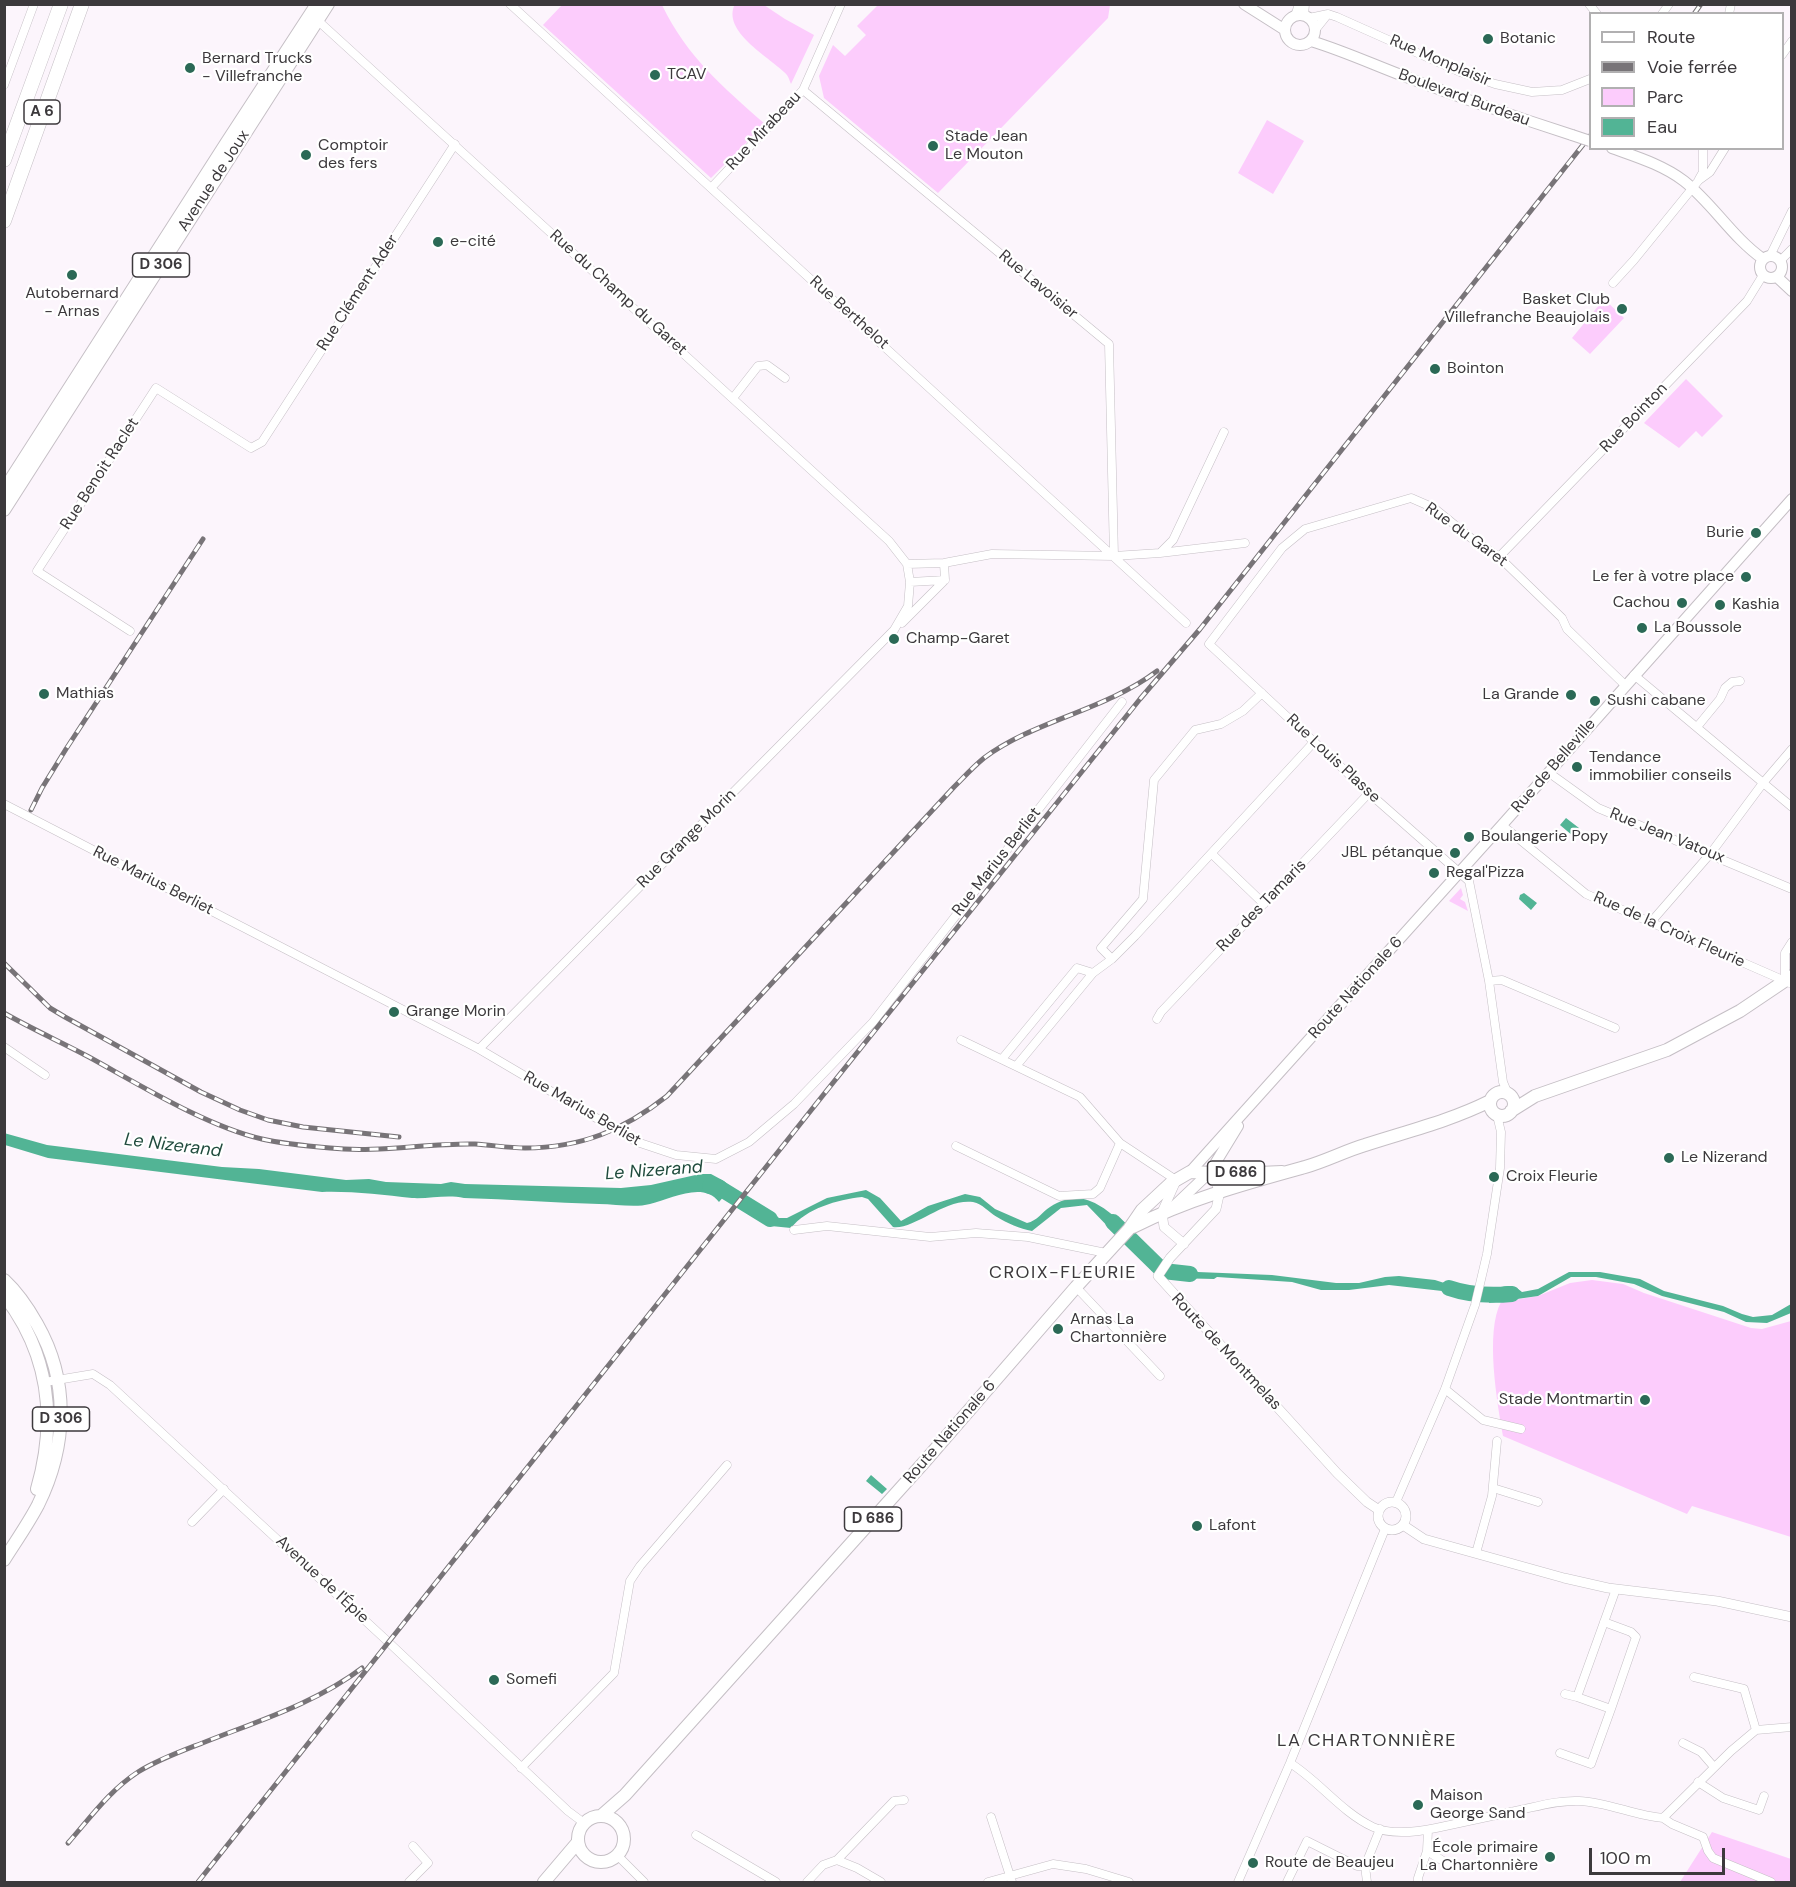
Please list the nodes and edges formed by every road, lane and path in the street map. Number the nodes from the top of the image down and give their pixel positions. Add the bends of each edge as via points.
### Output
1 (34, 4) edge
2 (61, 4) edge
3 (82, 4) edge
4 (328, 4) edge
5 (510, 4) edge
6 (841, 4) edge
7 (1244, 4) edge
8 (1299, 4) edge
9 (316, 13) edge
10 (1328, 14) junction
11 (1298, 17) edge
12 (1314, 35) junction
13 (1589, 79) edge
14 (4, 85) edge
15 (803, 90) junction
16 (1589, 141) edge
17 (455, 144) junction
18 (1618, 150) edge
19 (1703, 150) edge
20 (1724, 150) edge
21 (4, 160) edge
22 (1696, 185) junction
23 (711, 188) junction
24 (1791, 211) edge
25 (4, 221) edge
26 (1791, 249) edge
27 (1774, 265) junction
28 (1762, 275) junction
29 (1613, 283) dead end
30 (1791, 283) edge
31 (1791, 291) edge
32 (785, 378) dead end
33 (733, 398) junction
34 (1224, 432) dead end
35 (262, 442) joint
36 (7, 493) edge
37 (1791, 499) edge
38 (4, 510) edge
39 (1245, 543) dead end
40 (1160, 553) junction
41 (1114, 556) junction
42 (1499, 557) junction
43 (944, 563) junction
44 (907, 564) junction
45 (945, 580) junction
46 (910, 582) junction
47 (1186, 623) dead end
48 (894, 630) junction
49 (130, 631) dead end
50 (1209, 644) joint
51 (1634, 675) junction
52 (1740, 681) dead end
53 (1625, 685) junction
54 (1262, 693) junction
55 (1122, 702) dead end
56 (1696, 727) junction
57 (1314, 742) junction
58 (1791, 749) edge
59 (1548, 772) junction
60 (1763, 783) junction
61 (1369, 793) junction
62 (4, 804) edge
63 (1791, 807) edge
64 (1502, 825) junction
65 (1711, 853) junction
66 (1212, 854) junction
67 (1459, 872) junction
68 (1791, 889) edge
69 (1264, 904) junction
70 (1651, 922) junction
71 (1791, 942) edge
72 (1112, 958) junction
73 (1093, 973) junction
74 (1789, 980) edge
75 (1489, 981) junction
76 (1157, 1019) dead end
77 (1615, 1028) dead end
78 (961, 1040) dead end
79 (4, 1047) edge
80 (479, 1048) junction
81 (1002, 1059) junction
82 (1017, 1065) junction
83 (45, 1075) dead end
84 (1502, 1102) junction
85 (1252, 1103) junction
86 (1120, 1143) junction
87 (956, 1146) dead end
88 (1190, 1172) junction
89 (1210, 1172) junction
90 (1282, 1172) junction
91 (1176, 1180) junction
92 (1220, 1191) junction
93 (1167, 1210) junction
94 (1129, 1228) junction
95 (794, 1230) dead end
96 (1184, 1244) junction
97 (1106, 1253) junction
98 (4, 1280) edge
99 (1076, 1287) junction
100 (4, 1295) edge
101 (1160, 1376) dead end
102 (58, 1379) junction
103 (45, 1383) junction
104 (1445, 1389) junction
105 (1521, 1429) dead end
106 (1497, 1441) dead end
107 (727, 1465) dead end
108 (1493, 1488) junction
109 (224, 1489) junction
110 (1396, 1502) junction
111 (1538, 1502) dead end
112 (1379, 1510) junction
113 (192, 1522) dead end
114 (1403, 1525) junction
115 (1385, 1529) junction
116 (4, 1544) edge
117 (1476, 1553) junction
118 (4, 1560) edge
119 (1616, 1589) junction
120 (1791, 1617) edge
121 (1604, 1622) junction
122 (1694, 1677) dead end
123 (1564, 1694) dead end
124 (1577, 1697) junction
125 (1611, 1709) junction
126 (1791, 1727) edge
127 (1756, 1730) junction
128 (1683, 1743) dead end
129 (1560, 1753) dead end
130 (1290, 1763) junction
131 (1714, 1767) junction
132 (521, 1768) junction
133 (1698, 1782) junction
134 (625, 1795) junction
135 (1764, 1796) dead end
136 (904, 1800) dead end
137 (602, 1816) junction
138 (991, 1816) dead end
139 (1664, 1818) junction
140 (584, 1823) junction
141 (618, 1824) junction
142 (1380, 1829) junction
143 (1428, 1830) junction
144 (696, 1835) dead end
145 (578, 1842) junction
146 (413, 1846) dead end
147 (1427, 1851) junction
148 (585, 1855) junction
149 (617, 1855) junction
150 (837, 1860) junction
151 (1448, 1864) dead end
152 (1365, 1866) junction
153 (558, 1868) junction
154 (1011, 1880) edge
155 (409, 1882) edge
156 (544, 1882) edge
157 (644, 1882) edge
158 (776, 1882) edge
159 (807, 1882) edge
160 (881, 1882) edge
161 (988, 1882) edge
162 (1129, 1882) edge
163 (1238, 1882) edge
164 (1287, 1882) edge
165 (1367, 1882) edge
166 (1419, 1882) edge
167 (1771, 1882) edge

1 - 14 street
2 - 21 highway, A 6
3 - 25 highway, A 6
4 - 9 main road, Avenue de Joux / D 306
5 - 23 street, Rue Berthelot
6 - 15 street, Rue Mirabeau
7 - 11 main road, Boulevard Burdeau via 1255,10
8 - 11 street
9 - 17 street, Rue du Champ du Garet
9 - 36 main road, Avenue de Joux / D 306 via 227,142
10 - 11 street
10 - 12 street
10 - 13 street, Rue Monplaisir via 1495,84 1532,92 1562,90
11 - 12 main road, Boulevard Burdeau
11 - 12 main road, Boulevard Burdeau via 1288,40 1302,46
12 - 16 main road, Boulevard Burdeau, bridge via 1339,50 1490,109
15 - 23 street, Rue Mirabeau
15 - 41 street, Rue Lavoisier via 1109,344
17 - 33 street, Rue du Champ du Garet
17 - 35 street, Rue Clément Ader
18 - 22 main road
19 - 22 street via 1702,172
20 - 22 street
22 - 27 main road via 1746,247
22 - 29 street
23 - 41 street, Rue Berthelot
24 - 27 street
26 - 27 street
27 - 28 main road via 1760,269
27 - 28 main road via 1769,279
27 - 30 main road
27 - 31 main road
28 - 42 street, Rue Bointon via 1748,301
32 - 33 street via 767,365 758,366
33 - 44 street, Rue du Champ du Garet via 889,541
34 - 40 street via 1173,540
35 - 49 street, Rue Benoit Raclet via 251,448 156,388 37,571
36 - 38 main road, Avenue de Joux / D 306
37 - 51 main road, Rue de Belleville / D 686
39 - 40 street
40 - 41 street
41 - 43 street via 992,554
41 - 47 street, Rue Berthelot
42 - 50 street, Rue du Garet via 1434,508 1412,498 1305,530 1282,548
42 - 53 street, Rue du Garet
43 - 44 street
43 - 45 street
44 - 46 street, Rue du Champ du Garet
45 - 46 street
45 - 48 street, Rue Grange Morin
46 - 48 street, Rue Grange Morin via 908,606
48 - 80 street, Rue Grange Morin
50 - 54 street, Rue Louis Plasse
51 - 53 main road, Rue de Belleville / D 686
51 - 56 street
52 - 56 street via 1725,688
53 - 59 main road, Rue de Belleville / D 686
54 - 57 street, Rue Louis Plasse
54 - 72 street via 1221,724 1195,730 1154,780 1143,900 1101,948
55 - 80 street, Rue Marius Berliet via 873,1022 794,1104 748,1142 716,1159 676,1155 638,1142
56 - 60 street
57 - 61 street, Rue Louis Plasse
57 - 66 street
58 - 60 street
59 - 64 main road, Rue de Belleville / D 686
59 - 65 street, Rue Jean Vatoux via 1598,808
60 - 63 street
60 - 65 street
61 - 67 street, Rue Louis Plasse
61 - 69 street, Rue des Tamaris
62 - 80 street, Rue Marius Berliet
64 - 67 main road, Rue de Belleville / D 686
64 - 70 street, Rue de la Croix Fleurie via 1586,894
65 - 68 street, Rue Jean Vatoux
65 - 70 street
66 - 69 street
66 - 72 street
67 - 75 street via 1469,881
67 - 85 main road, Route Nationale 6 / D 686
69 - 76 street, Rue des Tamaris
70 - 74 street, Rue de la Croix Fleurie
71 - 74 street via 1785,953
72 - 73 street
73 - 81 street via 1077,968
73 - 82 street
74 - 84 main road via 1667,1050 1535,1096
75 - 77 street via 1502,981
75 - 84 street
78 - 81 street
79 - 83 street
81 - 82 street
82 - 86 street via 1080,1097
84 - 90 main road
84 - 104 street via 1500,1168 1481,1283
85 - 88 main road, Route Nationale 6 / D 686
85 - 89 main road, Route Nationale 6 / D 686
86 - 87 street via 1100,1188 1093,1194 1059,1196
86 - 91 street
88 - 89 main road, D 686
88 - 91 main road, Route Nationale 6 / D 686
89 - 90 main road, D 686
89 - 92 street
89 - 93 main road, Route Nationale 6 / D 686
90 - 92 main road
91 - 93 street
91 - 94 main road, Route Nationale 6 / D 686 via 1142,1210
92 - 93 main road
92 - 96 street, Route de Montmelas via 1216,1209
93 - 94 main road, Route Nationale 6 / D 686
93 - 96 street via 1164,1227
94 - 97 main road, Route Nationale 6 / D 686
95 - 97 street via 827,1226 930,1237 976,1233 1028,1237
96 - 112 street, Route de Montmelas via 1158,1276 1337,1473
97 - 99 main road, Route Nationale 6 / D 686
98 - 102 main road, D 306 via 28,1308 47,1341
99 - 101 street
99 - 134 main road, Route Nationale 6 / D 686
100 - 103 main road, D 306 via 32,1336
102 - 103 street, Avenue de l'Épie
102 - 109 street, Avenue de l'Épie via 93,1374 102,1379
102 - 118 main road, D 306 via 61,1427 56,1457 39,1502
103 - 116 main road, D 306 via 48,1410 44,1463 37,1489
104 - 105 street via 1483,1420
104 - 110 street
106 - 108 street
107 - 132 street via 630,1581 614,1673
108 - 111 street
108 - 117 street
109 - 113 street
109 - 132 street, Avenue de l'Épie
110 - 112 street via 1386,1503
110 - 114 street via 1406,1513
112 - 115 street via 1378,1520
114 - 115 street via 1395,1530
114 - 117 street via 1424,1539
115 - 130 street
117 - 119 street
119 - 120 street via 1717,1601
119 - 121 street
121 - 124 street
121 - 125 street via 1631,1632 1636,1638
122 - 127 street via 1744,1689
123 - 124 street
124 - 125 street
125 - 129 street via 1591,1764
126 - 127 street
127 - 131 street
128 - 131 street via 1701,1752
130 - 142 street via 1350,1811
130 - 163 street
131 - 133 street
132 - 140 street, Avenue de l'Épie
133 - 135 street via 1724,1798 1759,1810
133 - 139 street
134 - 137 main road, Route Nationale 6 / D 686
134 - 141 main road, Route Nationale 6
136 - 150 street via 894,1800
137 - 140 main road
137 - 141 main road
138 - 154 street
139 - 143 street via 1578,1801 1551,1803
139 - 167 street via 1703,1837 1713,1858
140 - 145 main road
141 - 149 main road via 624,1836
142 - 143 street
142 - 152 street
143 - 147 street
144 - 158 street
145 - 148 main road
145 - 153 main road
146 - 155 street via 428,1863
147 - 151 street
147 - 166 street
148 - 149 main road via 604,1862
148 - 153 main road
149 - 157 street
150 - 159 street via 823,1865
150 - 160 street
152 - 164 street via 1357,1866 1307,1841
152 - 165 street
153 - 156 main road
154 - 161 street
154 - 162 street via 1053,1864

